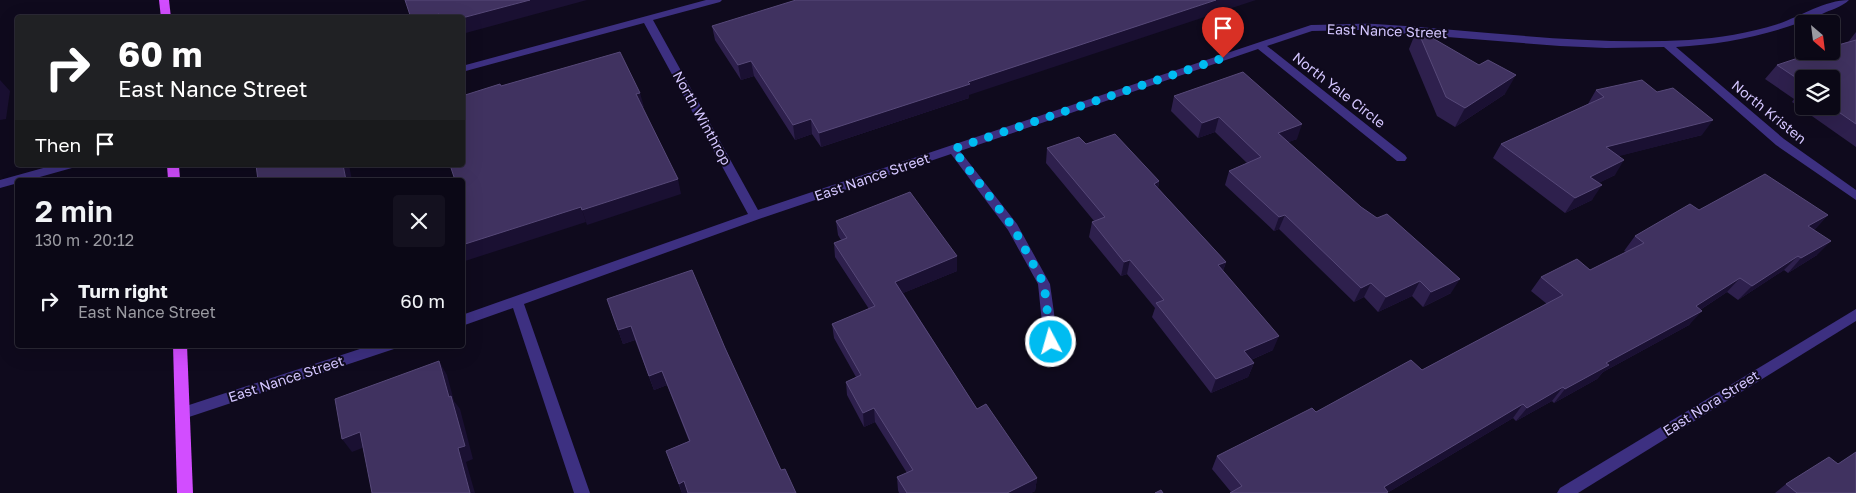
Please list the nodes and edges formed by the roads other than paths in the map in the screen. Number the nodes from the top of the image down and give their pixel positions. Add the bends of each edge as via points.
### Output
1 (164, 0) edge
2 (717, 0) edge
3 (1844, 0) edge
4 (166, 15) edge
5 (648, 20) junction
6 (1259, 45) junction
7 (1668, 45) junction
8 (465, 68) edge
9 (953, 149) junction
10 (1401, 158) dead end
11 (61, 167) edge
12 (21, 178) edge
13 (15, 180) edge
14 (0, 184) edge
15 (1856, 196) edge
16 (756, 216) junction
17 (517, 302) junction
18 (1856, 314) edge
19 (465, 319) edge
20 (1051, 342) dead end
21 (180, 348) edge
22 (380, 348) edge
23 (183, 413) junction
24 (185, 493) edge
25 (582, 493) edge
26 (1566, 493) edge

1 - 4 main road
2 - 5 street
3 - 7 street, East Nance Street via 1804,19 1745,36
5 - 8 street
5 - 16 street, North Winthrop
6 - 7 street, East Nance Street via 1311,28 1373,27 1538,40
6 - 9 street, East Nance Street
6 - 10 street, North Yale Circle
7 - 15 street, North Kristen via 1780,142
9 - 16 street, East Nance Street
9 - 20 street via 1013,227 1044,284
11 - 12 street
13 - 14 street
16 - 17 street, East Nance Street
17 - 19 street, East Nance Street
17 - 25 street
18 - 26 street, East Nora Street
21 - 23 main road
22 - 23 street, East Nance Street
23 - 24 main road

